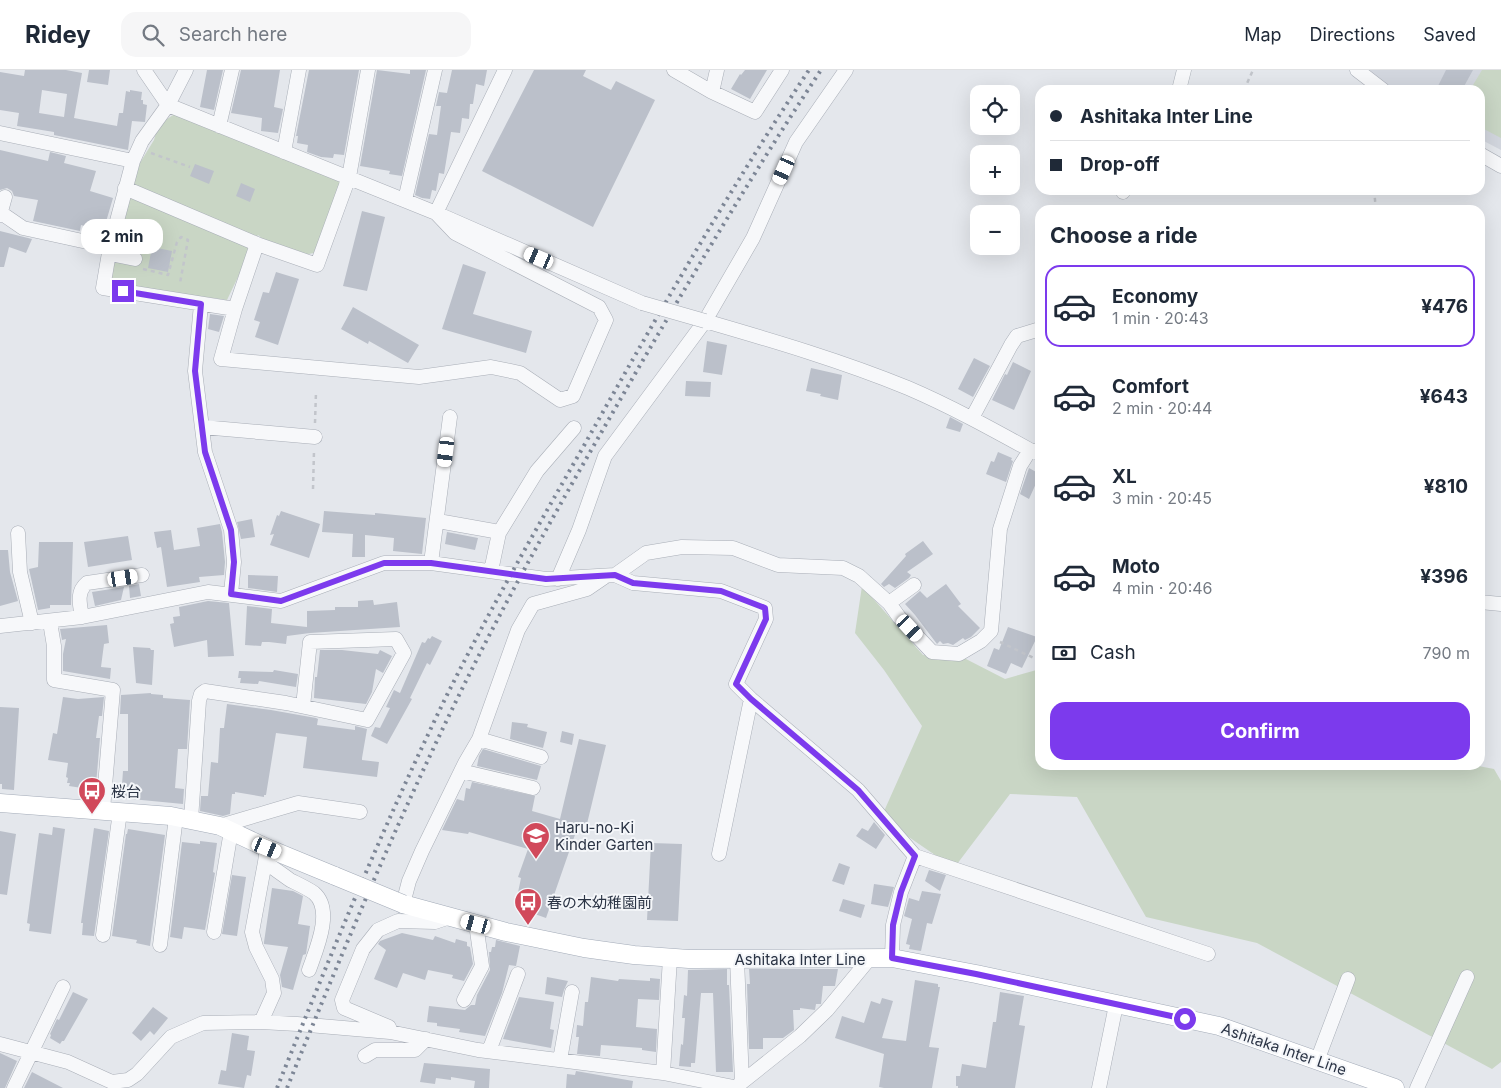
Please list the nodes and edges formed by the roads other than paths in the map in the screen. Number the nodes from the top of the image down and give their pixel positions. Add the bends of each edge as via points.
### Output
1 (144, 70) edge
2 (186, 70) edge
3 (232, 70) edge
4 (300, 70) edge
5 (368, 70) edge
6 (435, 70) edge
7 (505, 70) edge
8 (674, 70) edge
9 (717, 70) edge
10 (782, 70) edge
11 (846, 70) edge
12 (1184, 70) edge
13 (1358, 70) edge
14 (1180, 85) edge
15 (1377, 85) edge
16 (712, 92) junction
17 (168, 105) junction
18 (219, 126) junction
19 (0, 132) edge
20 (284, 152) junction
21 (136, 154) junction
22 (1485, 157) edge
23 (1501, 166) edge
24 (349, 177) junction
25 (126, 188) junction
26 (5, 197) dead end
27 (405, 200) junction
28 (436, 213) junction
29 (0, 215) edge
30 (257, 244) junction
31 (110, 251) junction
32 (134, 259) road end
33 (201, 304) junction
34 (235, 309) junction
35 (706, 321) junction
36 (1035, 331) edge
37 (450, 417) dead end
38 (972, 418) junction
39 (202, 427) junction
40 (574, 428) dead end
41 (315, 437) dead end
42 (1035, 451) edge
43 (438, 521) junction
44 (494, 531) dead end
45 (18, 533) dead end
46 (431, 563) junction
47 (491, 571) junction
48 (142, 575) dead end
49 (611, 575) junction
50 (558, 579) junction
51 (914, 585) dead end
52 (231, 594) junction
53 (1485, 602) edge
54 (889, 603) junction
55 (1501, 604) edge
56 (82, 617) junction
57 (50, 622) junction
58 (32, 623) junction
59 (0, 626) edge
60 (751, 699) junction
61 (303, 706) junction
62 (478, 740) junction
63 (541, 757) dead end
64 (461, 771) junction
65 (533, 788) dead end
66 (0, 803) edge
67 (112, 811) junction
68 (360, 812) dead end
69 (183, 819) junction
70 (225, 828) junction
71 (719, 854) dead end
72 (266, 855) junction
73 (915, 856) junction
74 (403, 904) junction
75 (450, 917) junction
76 (476, 924) junction
77 (214, 932) dead end
78 (103, 935) dead end
79 (160, 945) dead end
80 (1208, 954) dead end
81 (670, 958) junction
82 (870, 958) junction
83 (892, 958) junction
84 (737, 960) junction
85 (309, 970) dead end
86 (518, 974) dead end
87 (1467, 977) dead end
88 (1348, 979) dead end
89 (63, 987) dead end
90 (572, 992) dead end
91 (464, 1000) dead end
92 (1116, 1005) junction
93 (261, 1022) junction
94 (390, 1032) junction
95 (426, 1039) junction
96 (0, 1044) edge
97 (489, 1051) junction
98 (32, 1053) junction
99 (365, 1056) dead end
100 (560, 1060) junction
101 (1317, 1061) junction
102 (663, 1073) junction
103 (684, 1083) edge
104 (1374, 1084) edge
105 (114, 1085) edge
106 (739, 1086) edge
107 (14, 1088) edge
108 (1100, 1088) edge
109 (1395, 1088) edge
110 (1417, 1088) edge

1 - 17 street
2 - 17 street
3 - 18 street
4 - 20 street
5 - 24 street
6 - 27 street
7 - 28 street
8 - 16 street
9 - 16 street
10 - 16 street via 755,112
11 - 35 street via 796,142 753,238
12 - 14 street
13 - 15 street
17 - 18 street
17 - 21 street
18 - 20 street
19 - 21 street
20 - 24 street
21 - 25 street
22 - 23 street
24 - 27 street
24 - 30 street via 317,265
25 - 30 street
25 - 31 street
26 - 29 street
27 - 28 street
28 - 34 street via 455,233 599,307 606,320 573,396 560,400 520,373 491,367 419,377 221,359
28 - 35 street, bridge via 642,303
29 - 31 street via 23,228
30 - 34 street
31 - 32 street
31 - 33 street via 103,288
33 - 34 street
33 - 39 street via 195,371
35 - 38 street via 820,355 909,389
35 - 50 street via 605,456
36 - 38 street via 1017,336
37 - 43 street
38 - 42 street
39 - 41 street
39 - 52 street via 205,452 231,530 234,562
40 - 47 street via 538,471 499,533
42 - 54 street via 1020,466 1000,529 993,618 987,636 958,654 932,652
43 - 44 street
43 - 46 street
45 - 58 street via 20,572
46 - 47 street
46 - 52 street via 384,563 281,601
47 - 50 street
48 - 56 street via 87,584 79,596
49 - 50 street
49 - 54 street via 646,553 682,547 733,548 778,565 843,568 859,576
49 - 60 street via 633,583 721,591 765,608 766,619 736,684
49 - 62 street via 588,589 533,604 518,630
51 - 54 street
52 - 56 street via 208,592
53 - 55 street
56 - 57 street
57 - 58 street
57 - 67 street via 54,680 113,690
58 - 59 street
60 - 71 street
60 - 73 street via 858,790
61 - 61 street via 310,642 396,639 404,653 367,720
61 - 69 street via 222,693 201,694
62 - 63 street
62 - 64 street
64 - 65 street
64 - 74 street via 409,881
66 - 67 main road
67 - 69 main road
67 - 78 street
68 - 70 street via 298,803
69 - 70 main road
69 - 79 street
70 - 72 main road
70 - 77 street
72 - 74 main road, Ashitaka Inter Line, bridge via 335,876
72 - 85 street via 315,894 322,907 324,920
72 - 93 street via 252,932 272,979 274,992
73 - 80 street
73 - 83 street via 893,925
74 - 75 main road, Ashitaka Inter Line
75 - 76 main road, Ashitaka Inter Line
75 - 94 street via 435,922 398,921 378,930 363,949 342,1000 344,1008 389,1027
76 - 81 main road, Ashitaka Inter Line via 584,948
76 - 91 street via 482,966
81 - 84 main road, Ashitaka Inter Line
81 - 102 street
82 - 83 main road, Ashitaka Inter Line
82 - 84 main road, Ashitaka Inter Line
82 - 106 street via 800,1036
83 - 92 main road, Ashitaka Inter Line
84 - 106 street
86 - 97 street
87 - 110 street
88 - 101 street
89 - 98 street
90 - 100 street
92 - 101 main road, Ashitaka Inter Line via 1219,1026
92 - 108 street
93 - 94 street
93 - 105 street via 203,1022 170,1037 136,1074
94 - 95 street
95 - 97 street
95 - 99 street via 415,1050 375,1050
96 - 98 street
97 - 100 street
98 - 105 street via 68,1062
98 - 107 street
100 - 102 street
101 - 104 main road, Ashitaka Inter Line
102 - 103 street
103 - 106 street
104 - 109 main road, Ashitaka Inter Line

